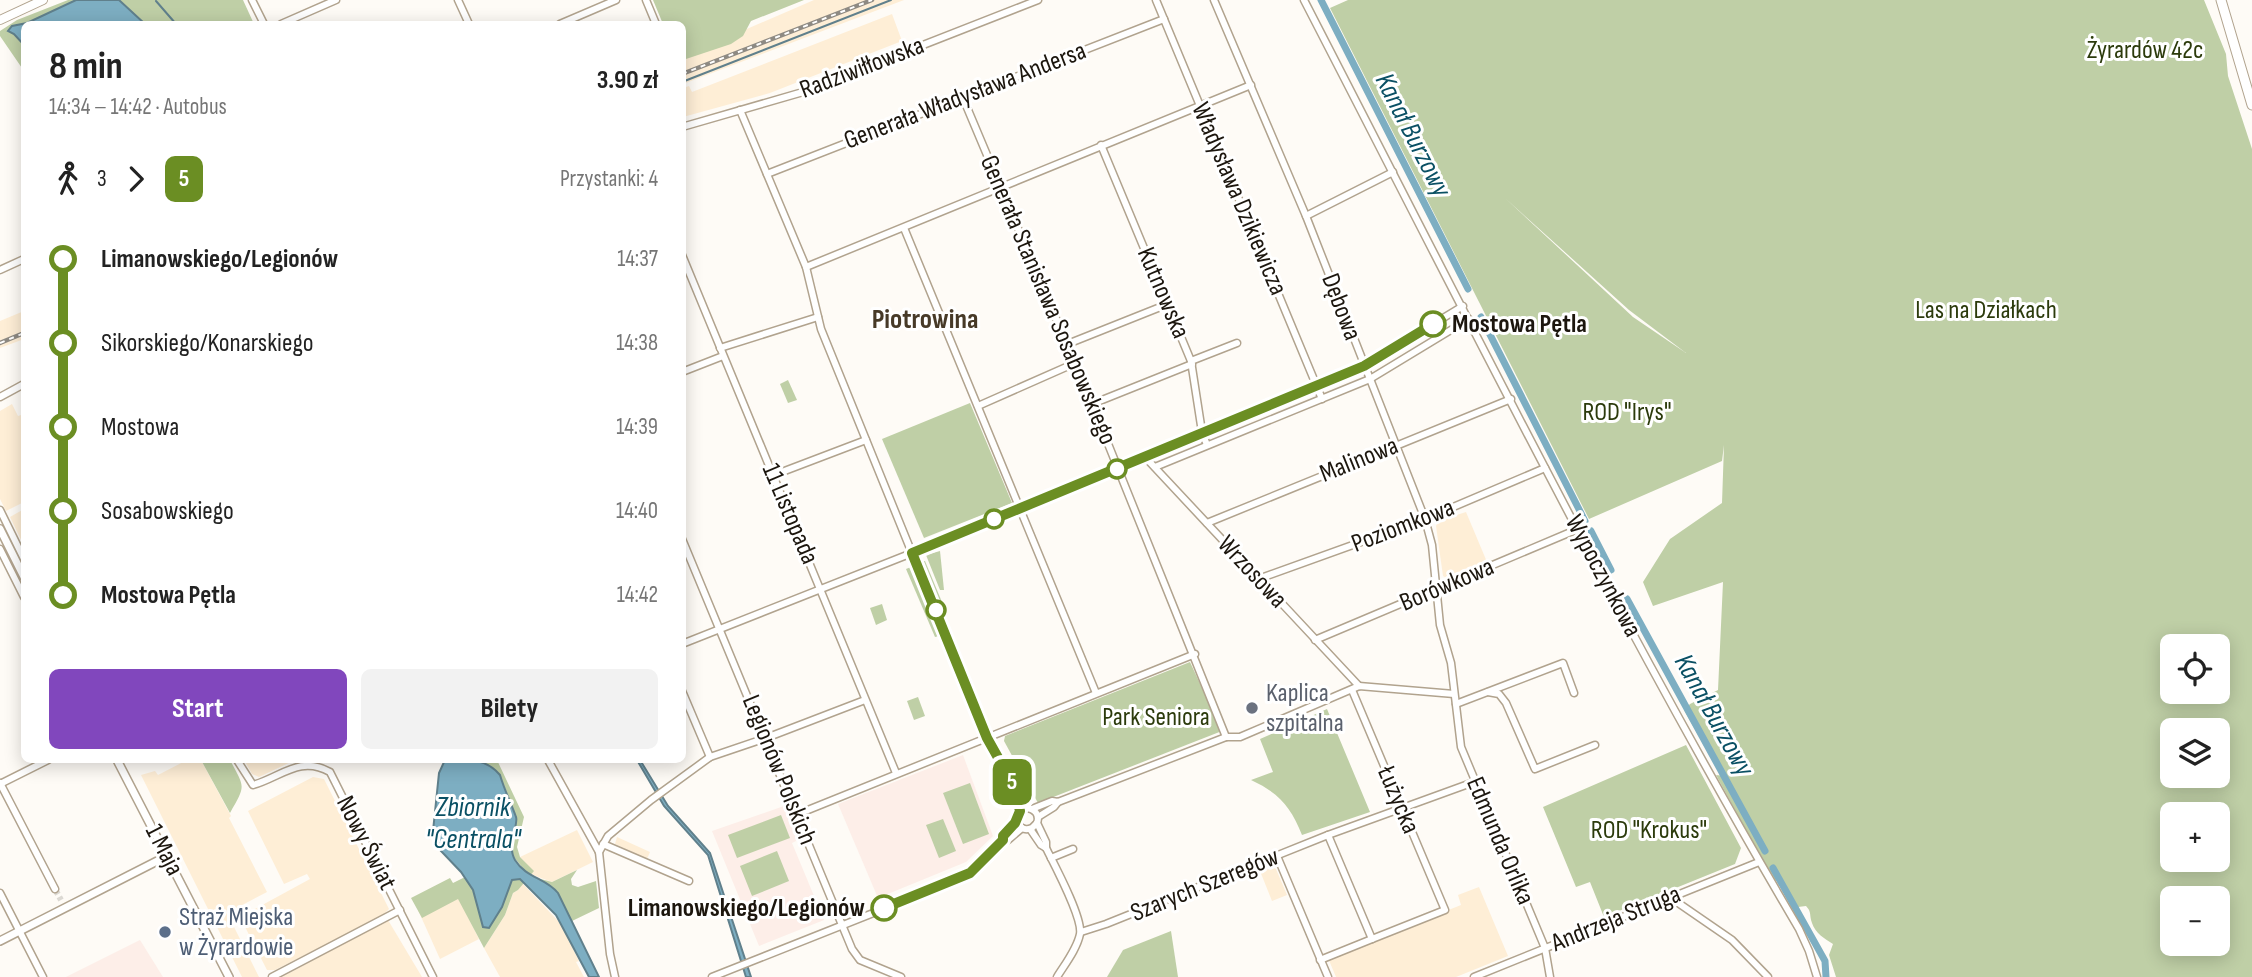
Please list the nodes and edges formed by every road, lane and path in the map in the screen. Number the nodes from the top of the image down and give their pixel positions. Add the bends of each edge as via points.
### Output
1 (43, 0) edge
2 (253, 0) edge
3 (336, 0) edge
4 (458, 0) edge
5 (616, 0) edge
6 (646, 0) edge
7 (1038, 0) edge
8 (1156, 0) edge
9 (1214, 0) edge
10 (1304, 0) edge
11 (2221, 0) edge
12 (1164, 19) junction
13 (0, 20) edge
14 (263, 21) edge
15 (288, 21) edge
16 (468, 21) edge
17 (567, 21) edge
18 (655, 21) edge
19 (1251, 85) junction
20 (963, 98) junction
21 (2252, 105) edge
22 (1199, 106) junction
23 (740, 110) junction
24 (686, 126) edge
25 (1101, 145) junction
26 (1393, 172) junction
27 (767, 174) junction
28 (1001, 187) junction
29 (1306, 216) junction
30 (904, 228) junction
31 (21, 260) edge
32 (686, 264) edge
33 (806, 267) junction
34 (0, 270) edge
35 (690, 274) junction
36 (686, 276) edge
37 (1168, 304) junction
38 (1463, 306) junction
39 (818, 317) junction
40 (1469, 319) junction
41 (1237, 343) dead end
42 (1065, 345) junction
43 (720, 348) junction
44 (723, 356) junction
45 (1192, 362) junction
46 (1073, 364) junction
47 (1364, 366) junction
48 (686, 370) edge
49 (1370, 379) junction
50 (21, 386) edge
51 (1317, 386) junction
52 (0, 397) edge
53 (1322, 398) junction
54 (1511, 399) junction
55 (1092, 404) junction
56 (978, 406) junction
57 (1202, 432) junction
58 (866, 440) junction
59 (1397, 444) junction
60 (1207, 445) junction
61 (1146, 457) junction
62 (1155, 467) junction
63 (1545, 468) junction
64 (1117, 469) junction
65 (774, 475) junction
66 (1020, 508) junction
67 (0, 510) edge
68 (1425, 519) junction
69 (1207, 523) junction
70 (0, 529) edge
71 (1578, 529) junction
72 (686, 548) edge
73 (0, 549) edge
74 (21, 553) edge
75 (912, 553) junction
76 (21, 571) edge
77 (1258, 579) junction
78 (820, 588) junction
79 (1437, 590) junction
80 (21, 591) edge
81 (721, 629) junction
82 (1315, 640) junction
83 (686, 642) edge
84 (1195, 654) junction
85 (1355, 688) junction
86 (1488, 692) junction
87 (1096, 693) junction
88 (1574, 693) dead end
89 (1454, 694) junction
90 (686, 700) edge
91 (865, 700) junction
92 (1456, 704) junction
93 (1226, 737) junction
94 (766, 738) junction
95 (987, 738) junction
96 (1595, 745) dead end
97 (710, 757) junction
98 (42, 763) edge
99 (119, 763) edge
100 (239, 763) edge
101 (553, 763) edge
102 (896, 774) junction
103 (1474, 782) junction
104 (0, 783) edge
105 (1014, 786) junction
106 (1058, 802) junction
107 (1030, 808) junction
108 (1401, 809) junction
109 (1020, 811) junction
110 (798, 814) junction
111 (1017, 820) junction
112 (1038, 820) junction
113 (1026, 829) junction
114 (1328, 835) junction
115 (1003, 840) junction
116 (603, 844) junction
117 (1046, 848) junction
118 (1073, 849) dead end
119 (599, 852) junction
120 (167, 856) junction
121 (1278, 856) junction
122 (1051, 858) junction
123 (1759, 862) junction
124 (689, 881) dead end
125 (55, 889) tunnel mouth
126 (0, 893) edge
127 (1671, 898) junction
128 (61, 900) tunnel mouth
129 (65, 908) junction
130 (400, 910) junction
131 (842, 924) junction
132 (20, 931) junction
133 (1081, 932) junction
134 (1372, 939) junction
135 (0, 941) edge
136 (1545, 948) junction
137 (1320, 960) junction
138 (43, 977) edge
139 (229, 977) edge
140 (272, 977) edge
141 (433, 977) edge
142 (615, 977) edge
143 (712, 977) edge
144 (901, 977) edge
145 (1057, 977) edge
146 (1328, 977) edge
147 (1474, 977) edge
148 (1550, 977) edge
149 (1768, 977) edge
150 (1817, 977) edge

1 - 13 main road
2 - 14 street
3 - 15 street
4 - 16 street
5 - 17 street
6 - 18 street
7 - 23 street, Radziwiłłowska via 803,92
8 - 12 street, Władysława Dzikiewicza
9 - 19 street, Dębowa
10 - 26 street, Wypoczynkowa
11 - 21 main road
12 - 20 street, Generała Władysława Andersa
12 - 22 street, Władysława Dzikiewicza
19 - 22 street
19 - 29 street, Dębowa
20 - 27 street, Generała Władysława Andersa
20 - 28 street, Generała Stanisława Sosabowskiego
22 - 25 street
22 - 51 street, Władysława Dzikiewicza
23 - 24 street, Radziwiłłowska
23 - 27 street
25 - 28 street
25 - 37 street, Kutnowska
26 - 29 street
26 - 38 street, Wypoczynkowa
27 - 33 street
28 - 30 street
28 - 42 street, Generała Stanisława Sosabowskiego
29 - 47 street, Dębowa
30 - 33 street
30 - 56 street
31 - 34 street
32 - 35 street, 11 Listopada
33 - 39 street
35 - 36 street
35 - 43 street, 11 Listopada
37 - 42 street
37 - 45 street, Kutnowska
38 - 40 street, Wypoczynkowa
38 - 47 street
39 - 43 street
39 - 58 street
40 - 49 street
40 - 54 street, Wypoczynkowa
41 - 45 street
42 - 46 street, Generała Stanisława Sosabowskiego
43 - 44 street, 11 Listopada
44 - 48 street
44 - 65 street, 11 Listopada
45 - 55 street
45 - 57 street, Kutnowska
46 - 55 street, Generała Stanisława Sosabowskiego
46 - 56 street
47 - 49 street, Dębowa
47 - 51 street
49 - 53 street
49 - 59 street, Dębowa
50 - 52 street
51 - 53 street, Władysława Dzikiewicza
51 - 57 street
53 - 60 street
54 - 59 street, Malinowa
54 - 63 street, Wypoczynkowa
55 - 64 street, Generała Stanisława Sosabowskiego
56 - 66 street
57 - 60 street, Kutnowska
57 - 61 street
58 - 65 street
58 - 75 street
59 - 68 street, Dębowa
59 - 69 street, Malinowa
60 - 62 street
61 - 62 street, Wrzosowa
61 - 64 street
62 - 69 street, Wrzosowa
63 - 68 street, Poziomkowa
63 - 71 street, Wypoczynkowa
64 - 66 street
64 - 84 street, Generała Stanisława Sosabowskiego
65 - 78 street, 11 Listopada
66 - 75 street
66 - 87 street
67 - 74 street
68 - 77 street, Poziomkowa
68 - 79 street, Dębowa
69 - 77 street, Wrzosowa
70 - 76 street
71 - 79 street, Borówkowa
71 - 123 street, Wypoczynkowa
72 - 81 street, Legionów Polskich
73 - 80 street
75 - 78 street
75 - 95 street
77 - 82 street, Wrzosowa
78 - 81 street
78 - 91 street, 11 Listopada
79 - 82 street, Borówkowa
79 - 89 street, Dębowa
81 - 83 street
81 - 94 street, Legionów Polskich
82 - 85 street, Wrzosowa
84 - 87 street
84 - 93 street, Generała Stanisława Sosabowskiego
85 - 89 street
85 - 93 street via 1240,737
85 - 108 street, Łużycka
86 - 88 street via 1563,663
86 - 92 street
86 - 96 street via 1499,694 1506,703 1535,769
87 - 95 street
89 - 92 street, Dębowa
90 - 97 street
91 - 94 street
91 - 102 street, 11 Listopada
92 - 103 street, Edmunda Orlika via 1461,747
93 - 106 street
94 - 97 street
94 - 110 street, Legionów Polskich
95 - 102 street
95 - 105 street
97 - 116 street via 624,821
98 - 104 street
99 - 120 street, 1 Maja
100 - 130 street, Nowy Świat via 253,785 297,765 330,772
101 - 119 street
102 - 110 street
103 - 108 street, Szarych Szeregów
103 - 136 street, Edmunda Orlika
104 - 125 street
105 - 107 street
105 - 109 street
106 - 107 street
106 - 112 street
107 - 109 street
107 - 112 street
108 - 114 street, Szarych Szeregów
108 - 134 street, Łużycka via 1445,909
109 - 111 street
110 - 131 street, Legionów Polskich
111 - 113 street
111 - 115 street
112 - 113 street
112 - 117 street
113 - 115 street
113 - 117 street
114 - 121 street, Szarych Szeregów
114 - 134 street
115 - 131 street via 970,873
116 - 119 street
116 - 124 street
117 - 122 street
118 - 122 street
119 - 142 street
120 - 129 street
120 - 139 street, 1 Maja
121 - 133 street, Szarych Szeregów
121 - 137 street
122 - 133 street
123 - 127 street, Andrzeja Struga
123 - 150 street, Wypoczynkowa via 1805,941
126 - 132 street
127 - 136 street, Andrzeja Struga
127 - 149 street via 1732,940
128 - 129 street
129 - 132 street
130 - 140 street
130 - 141 street, Nowy Świat
131 - 143 street
131 - 144 street, Legionów Polskich via 860,960
132 - 135 street
132 - 138 street
133 - 145 street
134 - 137 street
136 - 147 street, Andrzeja Struga
136 - 148 street, Edmunda Orlika
137 - 146 street

